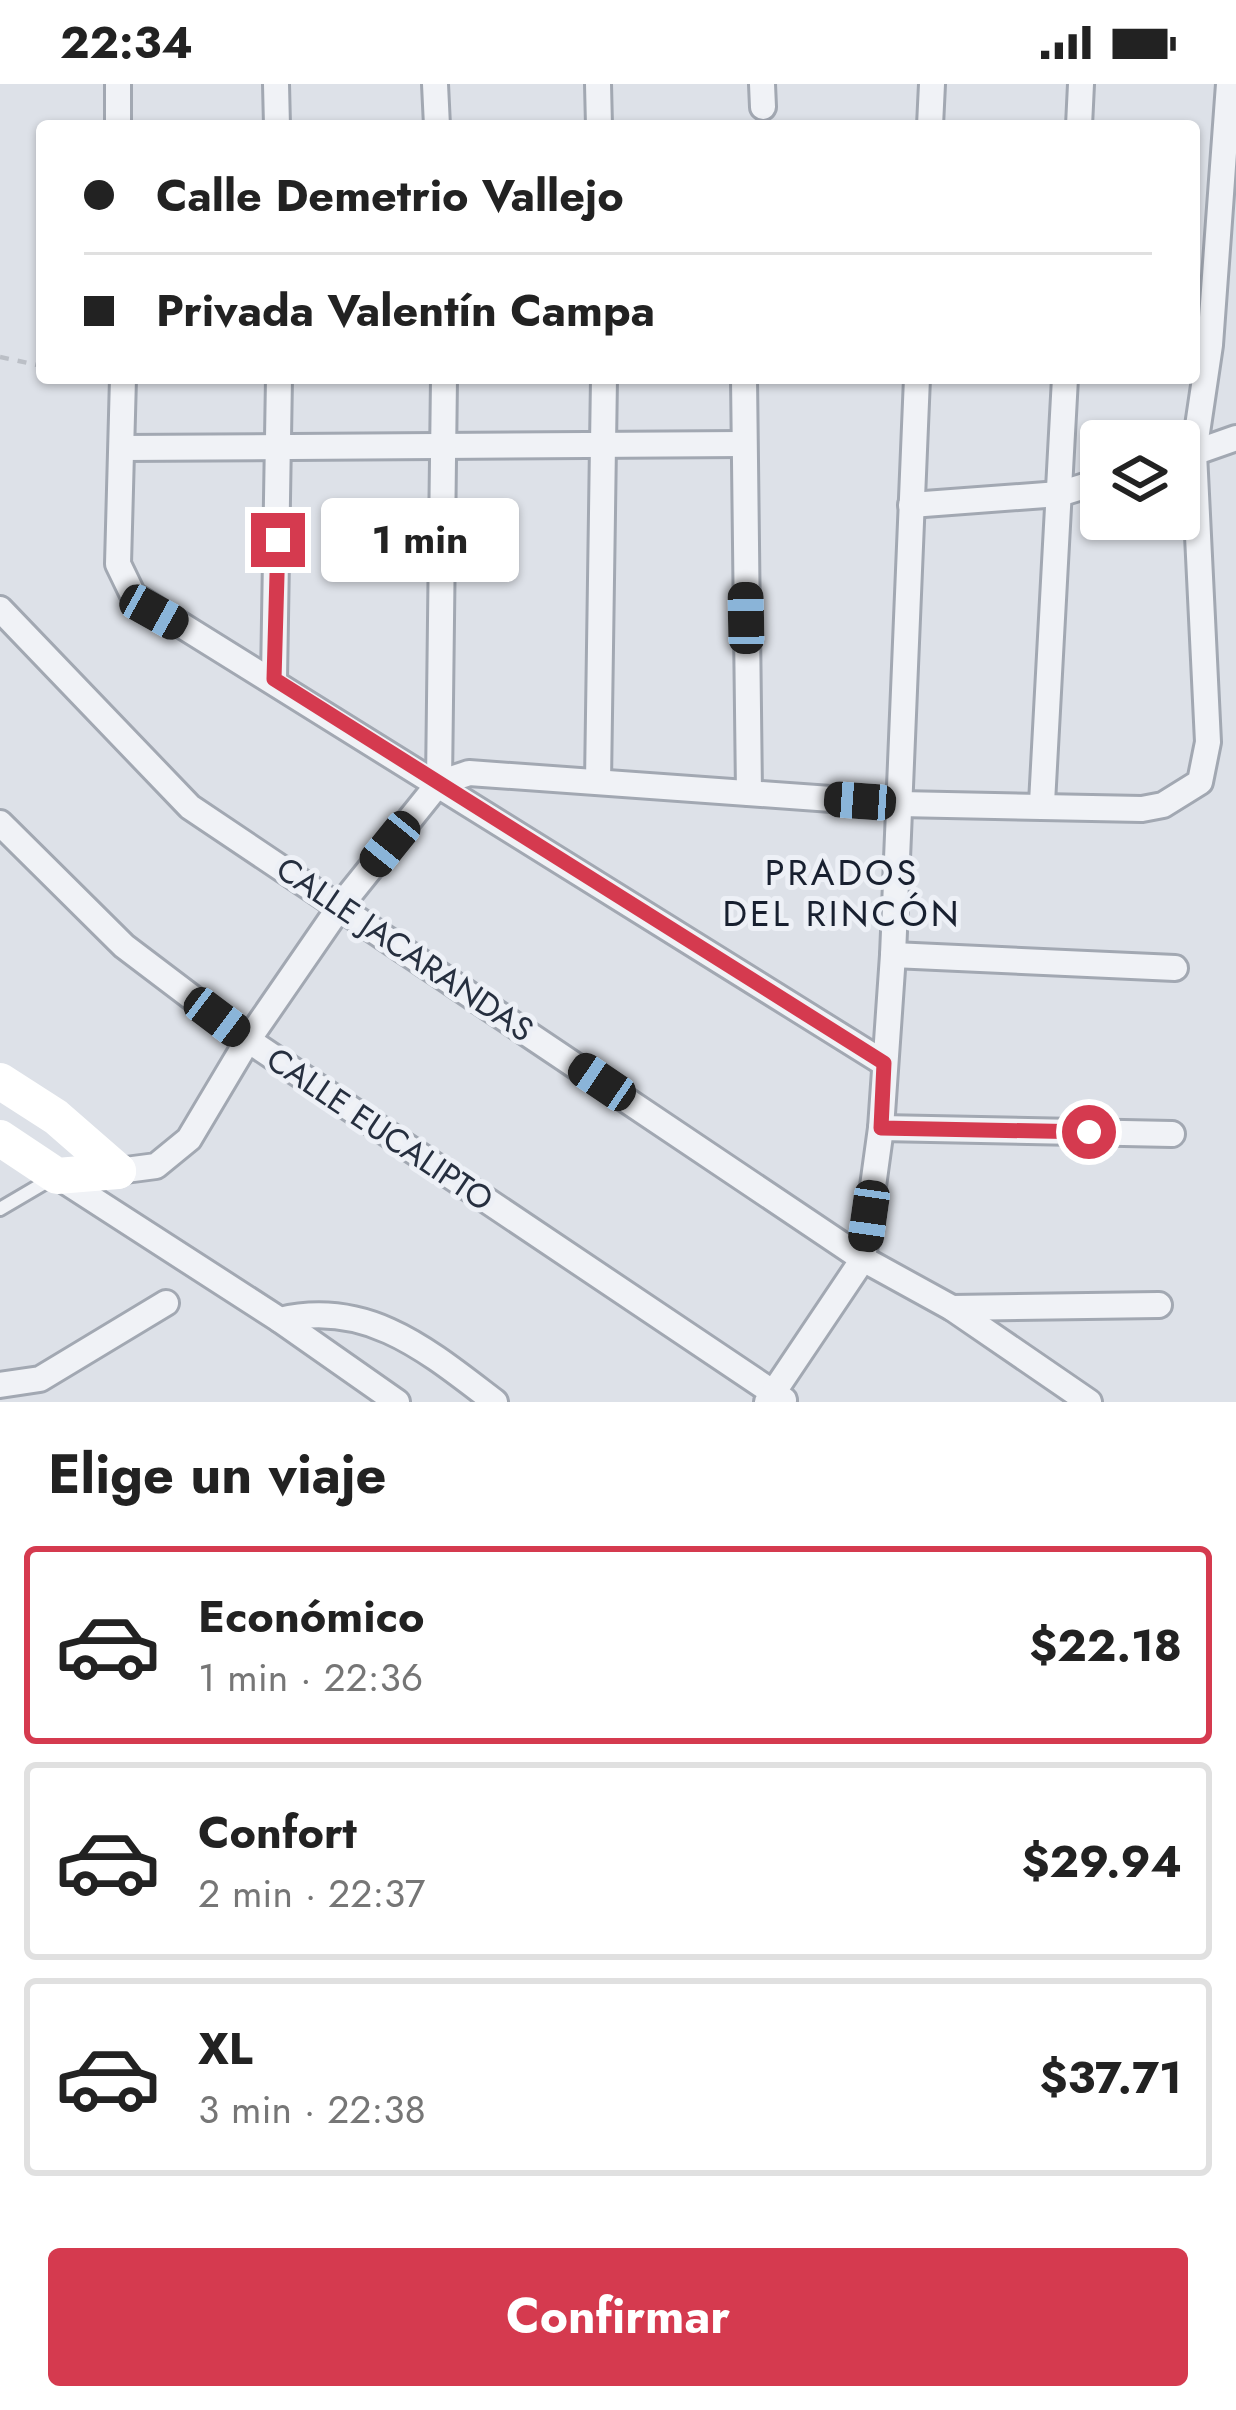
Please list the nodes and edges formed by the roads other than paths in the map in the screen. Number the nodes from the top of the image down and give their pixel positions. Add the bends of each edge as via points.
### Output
1 (118, 84) edge
2 (276, 84) edge
3 (435, 84) edge
4 (598, 84) edge
5 (932, 84) edge
6 (1081, 84) edge
7 (1229, 84) edge
8 (118, 120) edge
9 (277, 120) edge
10 (436, 120) edge
11 (598, 120) edge
12 (930, 120) edge
13 (1079, 120) edge
14 (1227, 220) edge
15 (123, 384) edge
16 (279, 384) edge
17 (444, 384) edge
18 (604, 384) edge
19 (744, 384) edge
20 (917, 384) edge
21 (1065, 384) edge
22 (1194, 420) edge
23 (1236, 438) edge
24 (743, 444) junction
25 (605, 445) junction
26 (446, 446) junction
27 (280, 447) junction
28 (122, 448) junction
29 (1200, 450) edge
30 (1080, 488) edge
31 (1059, 494) junction
32 (911, 505) junction
33 (1193, 540) edge
34 (0, 609) edge
35 (274, 679) junction
36 (439, 782) junction
37 (598, 782) junction
38 (749, 793) junction
39 (1042, 803) junction
40 (900, 804) junction
41 (0, 823) edge
42 (341, 905) junction
43 (893, 955) junction
44 (1174, 968) dead end
45 (248, 1040) junction
46 (884, 1063) junction
47 (0, 1081) edge
48 (881, 1128) junction
49 (1172, 1134) dead end
50 (0, 1138) edge
51 (118, 1171) junction
52 (57, 1176) junction
53 (0, 1209) edge
54 (863, 1259) junction
55 (166, 1303) dead end
56 (1159, 1305) dead end
57 (952, 1308) junction
58 (280, 1320) junction
59 (0, 1385) edge
60 (776, 1399) edge
61 (397, 1402) edge
62 (495, 1402) edge
63 (1088, 1402) edge

1 - 8 street
2 - 9 street
3 - 10 street
4 - 11 street
5 - 12 street
6 - 13 street
7 - 14 street
14 - 22 street
15 - 28 street
16 - 27 street
17 - 26 street
18 - 25 street
19 - 24 street
20 - 32 street
21 - 31 street
23 - 29 street
24 - 25 street
24 - 38 street
25 - 26 street
25 - 37 street
26 - 27 street
26 - 36 street
27 - 28 street
27 - 35 street
28 - 35 street via 120,578 154,612
30 - 31 street
31 - 32 street
31 - 39 street
32 - 40 street
33 - 39 street via 1208,742 1200,782 1163,806 1142,809
34 - 42 street, CALLE JACARANDAS via 190,807
35 - 36 street
36 - 37 street via 469,773
36 - 42 street
36 - 46 street
37 - 38 street
38 - 40 street
39 - 40 street
40 - 43 street
41 - 45 street, CALLE EUCALIPTO via 124,946
42 - 45 street
42 - 54 street, CALLE JACARANDAS
43 - 44 street
43 - 46 street
45 - 51 street via 189,1139 157,1166
45 - 60 street, CALLE EUCALIPTO
46 - 48 street
47 - 51 street
48 - 49 street
48 - 54 street
50 - 52 street
51 - 52 street
52 - 53 lane
52 - 58 street
54 - 57 street, CALLE JACARANDAS
54 - 60 street
55 - 59 street via 40,1379
56 - 57 street
57 - 63 street, CALLE JACARANDAS
58 - 61 street
58 - 62 street via 321,1310 372,1324

